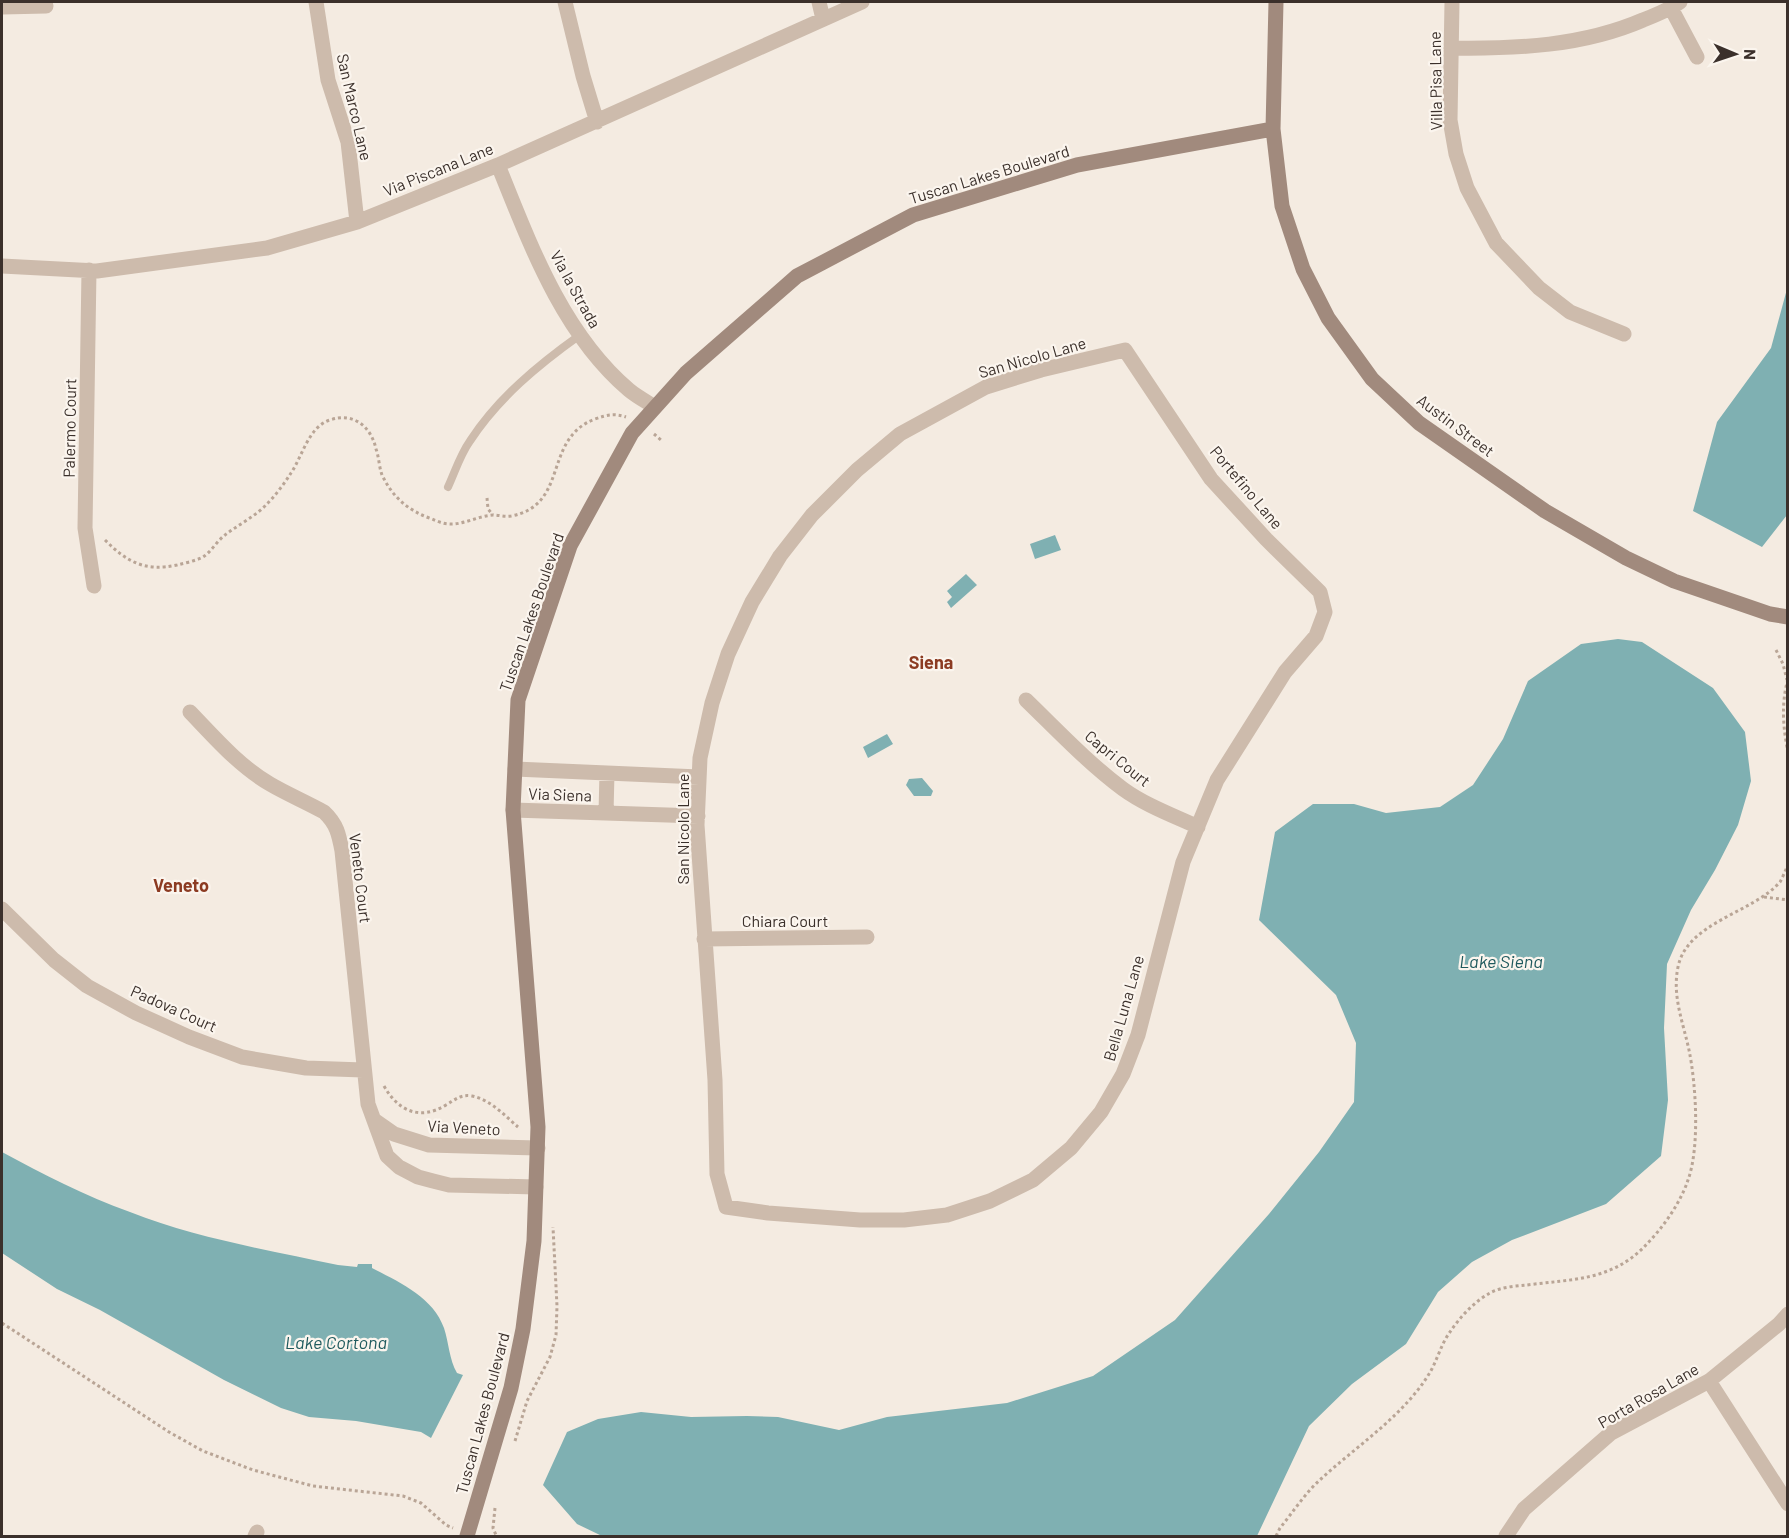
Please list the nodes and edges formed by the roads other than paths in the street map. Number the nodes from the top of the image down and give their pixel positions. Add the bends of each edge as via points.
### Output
1 (316, 2) edge
2 (565, 2) edge
3 (819, 2) edge
4 (862, 2) edge
5 (1276, 2) edge
6 (1452, 2) edge
7 (1676, 5) edge
8 (46, 6) dead end
9 (2, 7) edge
10 (823, 19) junction
11 (1451, 48) junction
12 (1698, 57) dead end
13 (597, 122) junction
14 (1273, 129) junction
15 (498, 165) junction
16 (357, 222) junction
17 (2, 266) edge
18 (89, 270) junction
19 (1624, 334) dead end
20 (580, 336) junction
21 (1125, 350) joint
22 (656, 407) junction
23 (448, 487) dead end
24 (94, 586) dead end
25 (1325, 612) joint
26 (1788, 617) edge
27 (1026, 700) dead end
28 (190, 712) dead end
29 (515, 769) junction
30 (608, 773) junction
31 (699, 777) junction
32 (513, 810) junction
33 (606, 813) junction
34 (698, 816) junction
35 (1198, 827) junction
36 (2, 909) edge
37 (867, 937) dead end
38 (704, 939) junction
39 (363, 1070) junction
40 (374, 1120) junction
41 (538, 1148) junction
42 (536, 1187) junction
43 (726, 1207) joint
44 (1788, 1314) edge
45 (1709, 1381) junction
46 (1788, 1504) edge
47 (461, 1533) edge
48 (1506, 1536) edge

1 - 16 street, San Marco Lane via 328,80 348,142
2 - 13 street
3 - 10 street
4 - 10 street, Via Piscana Lane
5 - 14 street, Austin Street
6 - 11 street, Villa Pisa Lane
7 - 11 street via 1621,30 1558,44
7 - 12 street
8 - 9 street
10 - 13 street, Via Piscana Lane
11 - 19 street, Villa Pisa Lane via 1449,120 1456,154 1467,188 1496,243 1539,288 1570,312
13 - 15 street, Via Piscana Lane
14 - 22 street, Tuscan Lakes Boulevard via 1077,165 913,215 797,276 687,373
14 - 26 street, Austin Street via 1282,206 1303,269 1328,318 1372,379 1411,416 1545,511 1626,558 1674,581
15 - 16 street, Via Piscana Lane
15 - 20 street, Via la Strada via 528,236
16 - 18 street, Via Piscana Lane via 267,248
17 - 18 street, Via Piscana Lane
18 - 24 street, Palermo Court via 85,528
20 - 22 street, Via la Strada via 629,390
20 - 23 lane via 528,373 489,416 468,443
21 - 25 street, Portefino Lane via 1211,479 1320,592
21 - 31 street, San Nicolo Lane via 986,387 947,407 900,434 812,515 780,556 728,654 712,703
22 - 29 street, Tuscan Lakes Boulevard via 632,433 570,546 518,700
25 - 35 street, Bella Luna Lane via 1316,636 1285,672 1217,780
27 - 35 street, Capri Court via 1122,789
28 - 39 street, Veneto Court via 241,763 324,812 338,830
29 - 30 street, Via Siena
29 - 32 street, Tuscan Lakes Boulevard
30 - 31 street, Via Siena
30 - 33 street, Via Siena
31 - 34 street, San Nicolo Lane
32 - 33 street, Via Siena
32 - 41 street, Tuscan Lakes Boulevard
33 - 34 street, Via Siena
34 - 38 street, San Nicolo Lane
35 - 43 street, Bella Luna Lane via 1183,862 1138,1035 1123,1074 1101,1112 1071,1148 1033,1180 990,1201 947,1215 904,1220 860,1220
36 - 39 street, Padova Court via 87,986 189,1037 242,1057 306,1068
37 - 38 street, Chiara Court
38 - 43 street, San Nicolo Lane via 715,1080 717,1174
39 - 40 street, Veneto Court
40 - 41 street, Via Veneto via 394,1134 429,1145
40 - 42 street via 387,1156 418,1177 449,1185
41 - 42 street, Tuscan Lakes Boulevard
42 - 47 street, Tuscan Lakes Boulevard via 534,1241 511,1389
44 - 45 street, Porta Rosa Lane
45 - 46 street
45 - 48 street, Porta Rosa Lane via 1611,1433 1524,1509

